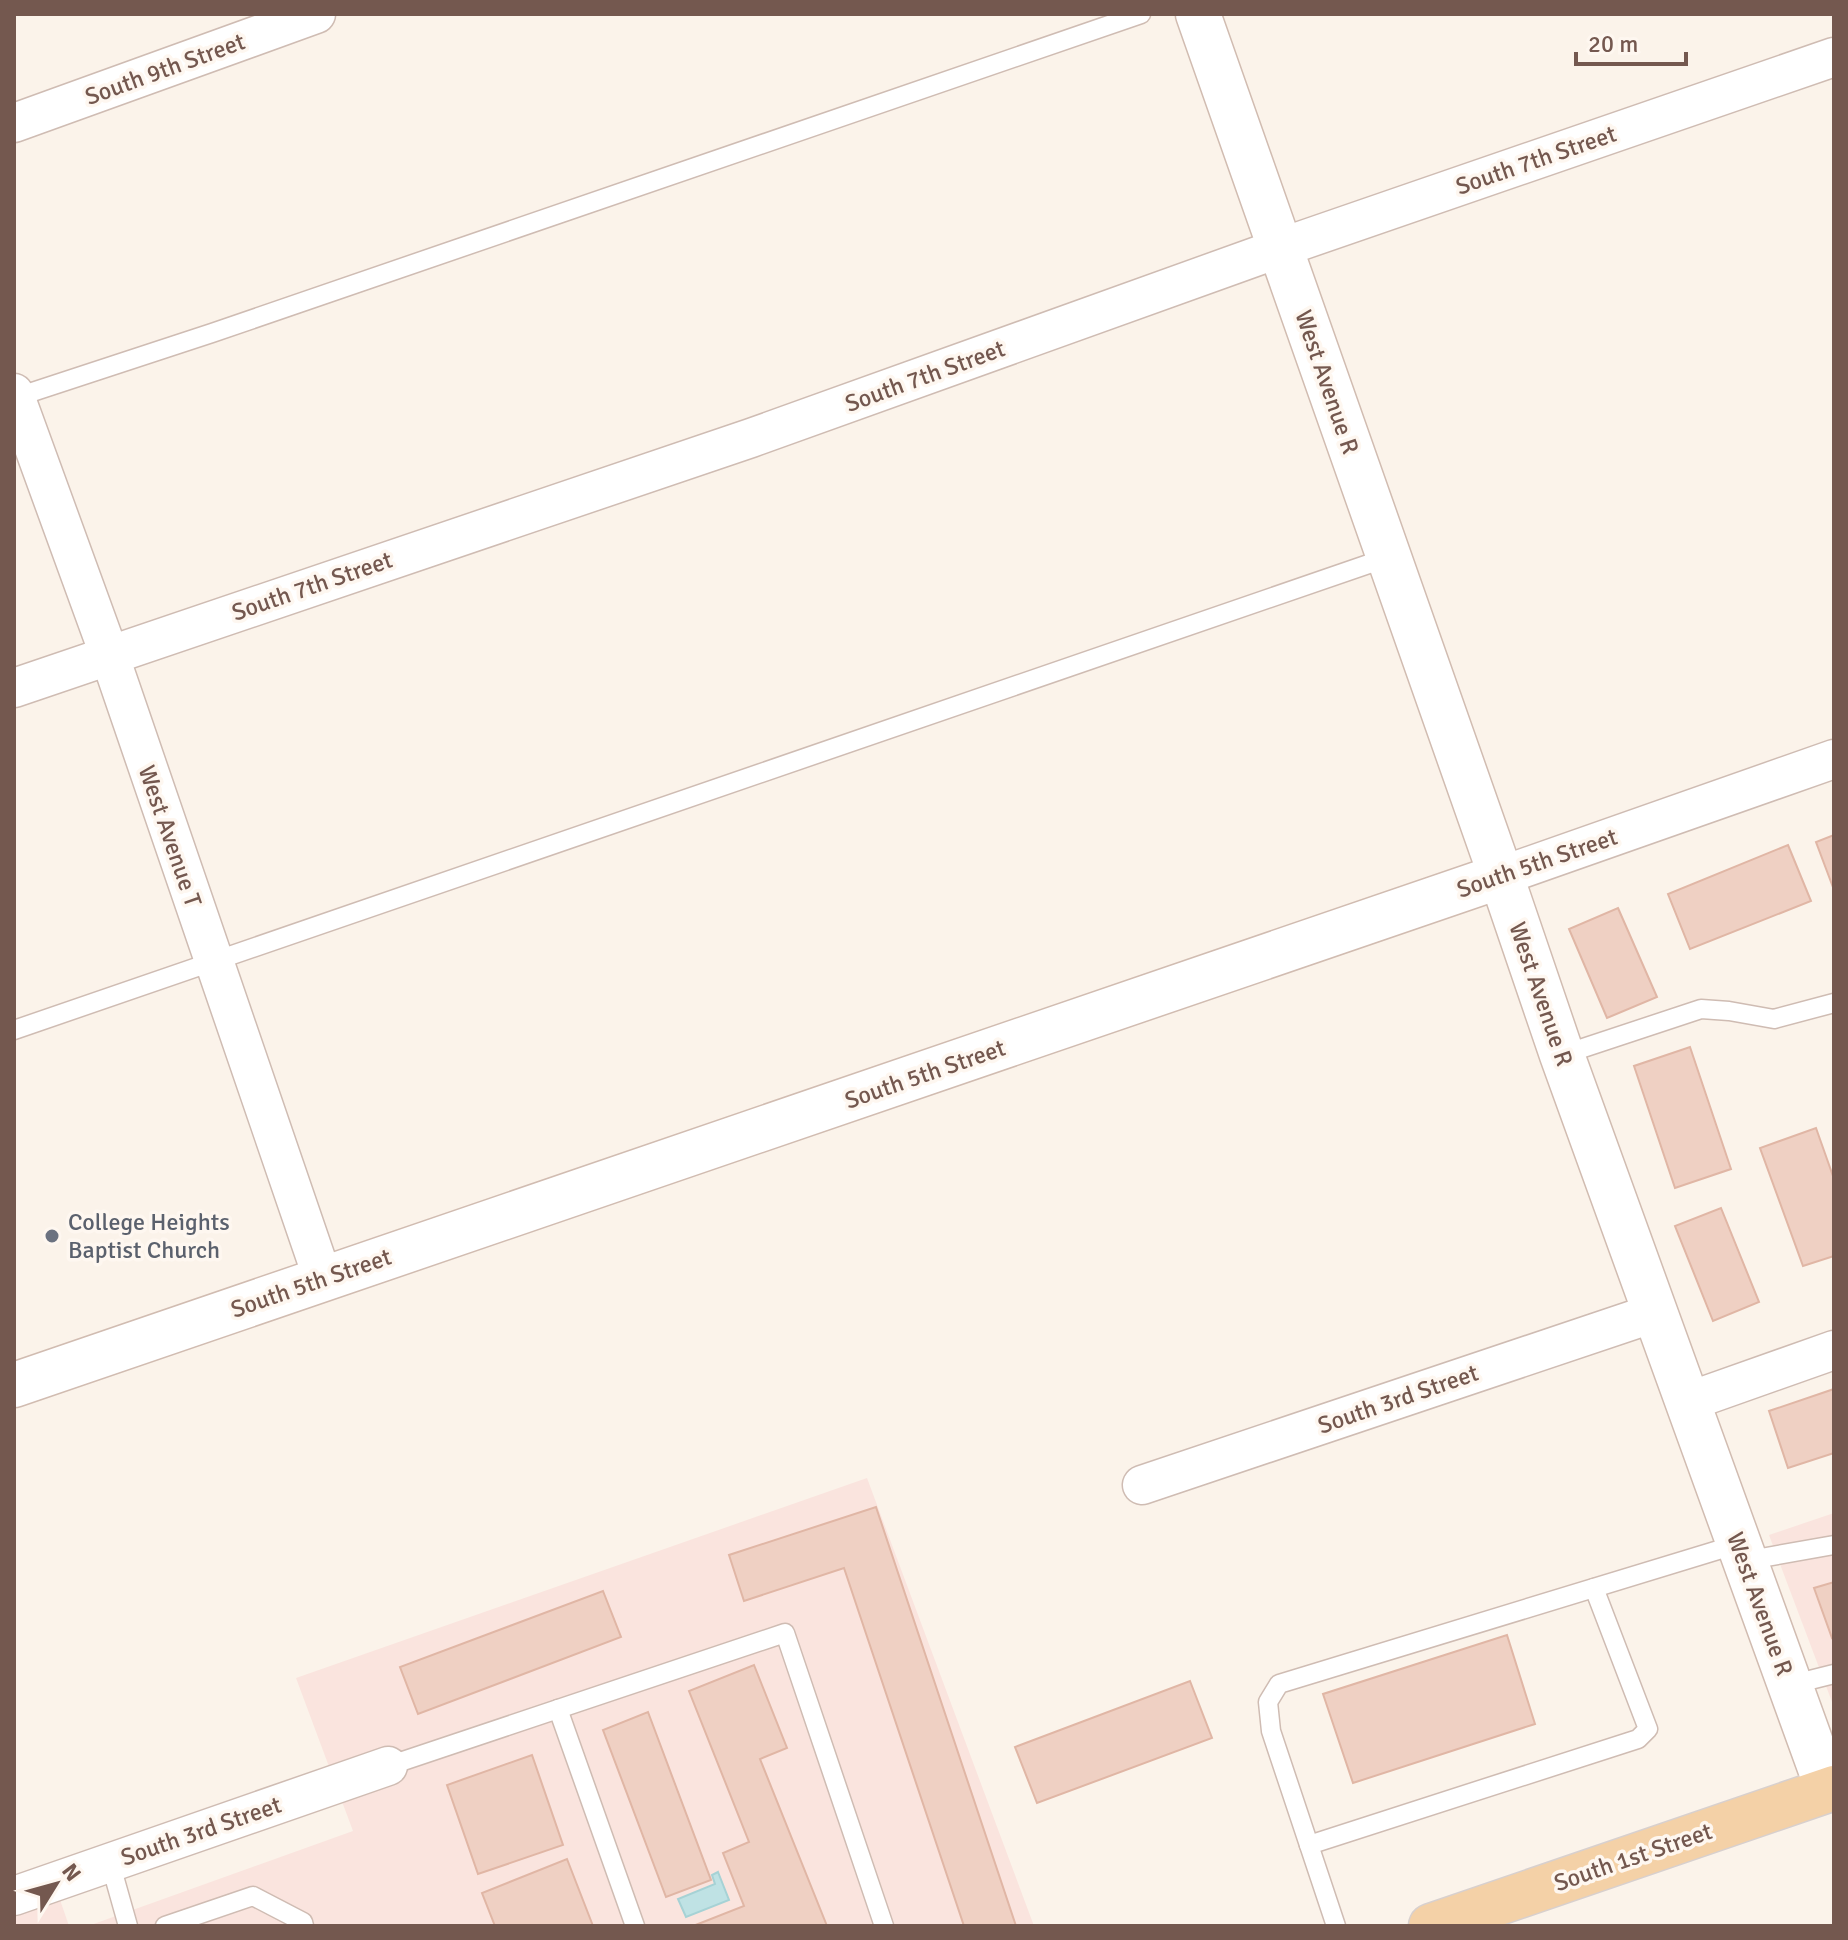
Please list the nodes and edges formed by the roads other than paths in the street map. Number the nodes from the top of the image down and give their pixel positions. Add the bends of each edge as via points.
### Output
1 (316, 14) edge
2 (1141, 14) edge
3 (1198, 14) edge
4 (1834, 57) edge
5 (14, 123) edge
6 (1280, 248) junction
7 (15, 397) edge
8 (1389, 557) junction
9 (109, 654) junction
10 (14, 688) edge
11 (1834, 759) edge
12 (1501, 876) junction
13 (213, 962) junction
14 (1834, 1003) edge
15 (14, 1030) edge
16 (1562, 1055) junction
17 (323, 1279) junction
18 (1654, 1313) junction
19 (1834, 1350) edge
20 (14, 1385) edge
21 (1687, 1402) junction
22 (1142, 1485) dead end
23 (1834, 1545) edge
24 (1741, 1552) junction
25 (1594, 1588) junction
26 (1834, 1674) edge
27 (1789, 1685) junction
28 (558, 1709) junction
29 (388, 1766) joint
30 (1832, 1795) edge
31 (1309, 1845) junction
32 (110, 1862) junction
33 (14, 1896) edge
34 (128, 1926) edge
35 (165, 1926) edge
36 (304, 1926) edge
37 (635, 1926) edge
38 (884, 1926) edge
39 (1336, 1926) edge
40 (1431, 1926) edge

1 - 5 street, South 9th Street
2 - 7 lane
3 - 6 street, West Avenue R
4 - 6 street, South 7th Street
6 - 8 street, West Avenue R
6 - 9 street, South 7th Street via 751,438
7 - 9 street, West Avenue T
8 - 12 street, West Avenue R
8 - 13 lane
9 - 10 street, South 7th Street
9 - 13 street, West Avenue T
11 - 12 street, South 5th Street
12 - 16 street, West Avenue R
12 - 17 street, South 5th Street
13 - 15 lane
13 - 17 street, West Avenue T
14 - 16 lane via 1774,1019 1701,1009
16 - 18 street, West Avenue R
17 - 20 street, South 5th Street
18 - 21 street, West Avenue R
18 - 22 street, South 3rd Street
19 - 21 street
21 - 24 street, West Avenue R
23 - 24 lane
24 - 25 lane
24 - 27 street, West Avenue R
25 - 31 lane via 1279,1684 1268,1702 1271,1731
25 - 31 lane via 1648,1729 1638,1739
26 - 27 lane
27 - 30 street, West Avenue R
28 - 29 lane
28 - 37 lane
28 - 38 lane via 785,1633
29 - 32 street, South 3rd Street
30 - 40 main road, South 1st Street
31 - 39 lane
32 - 33 street, South 3rd Street
32 - 34 lane
35 - 36 lane via 253,1896

